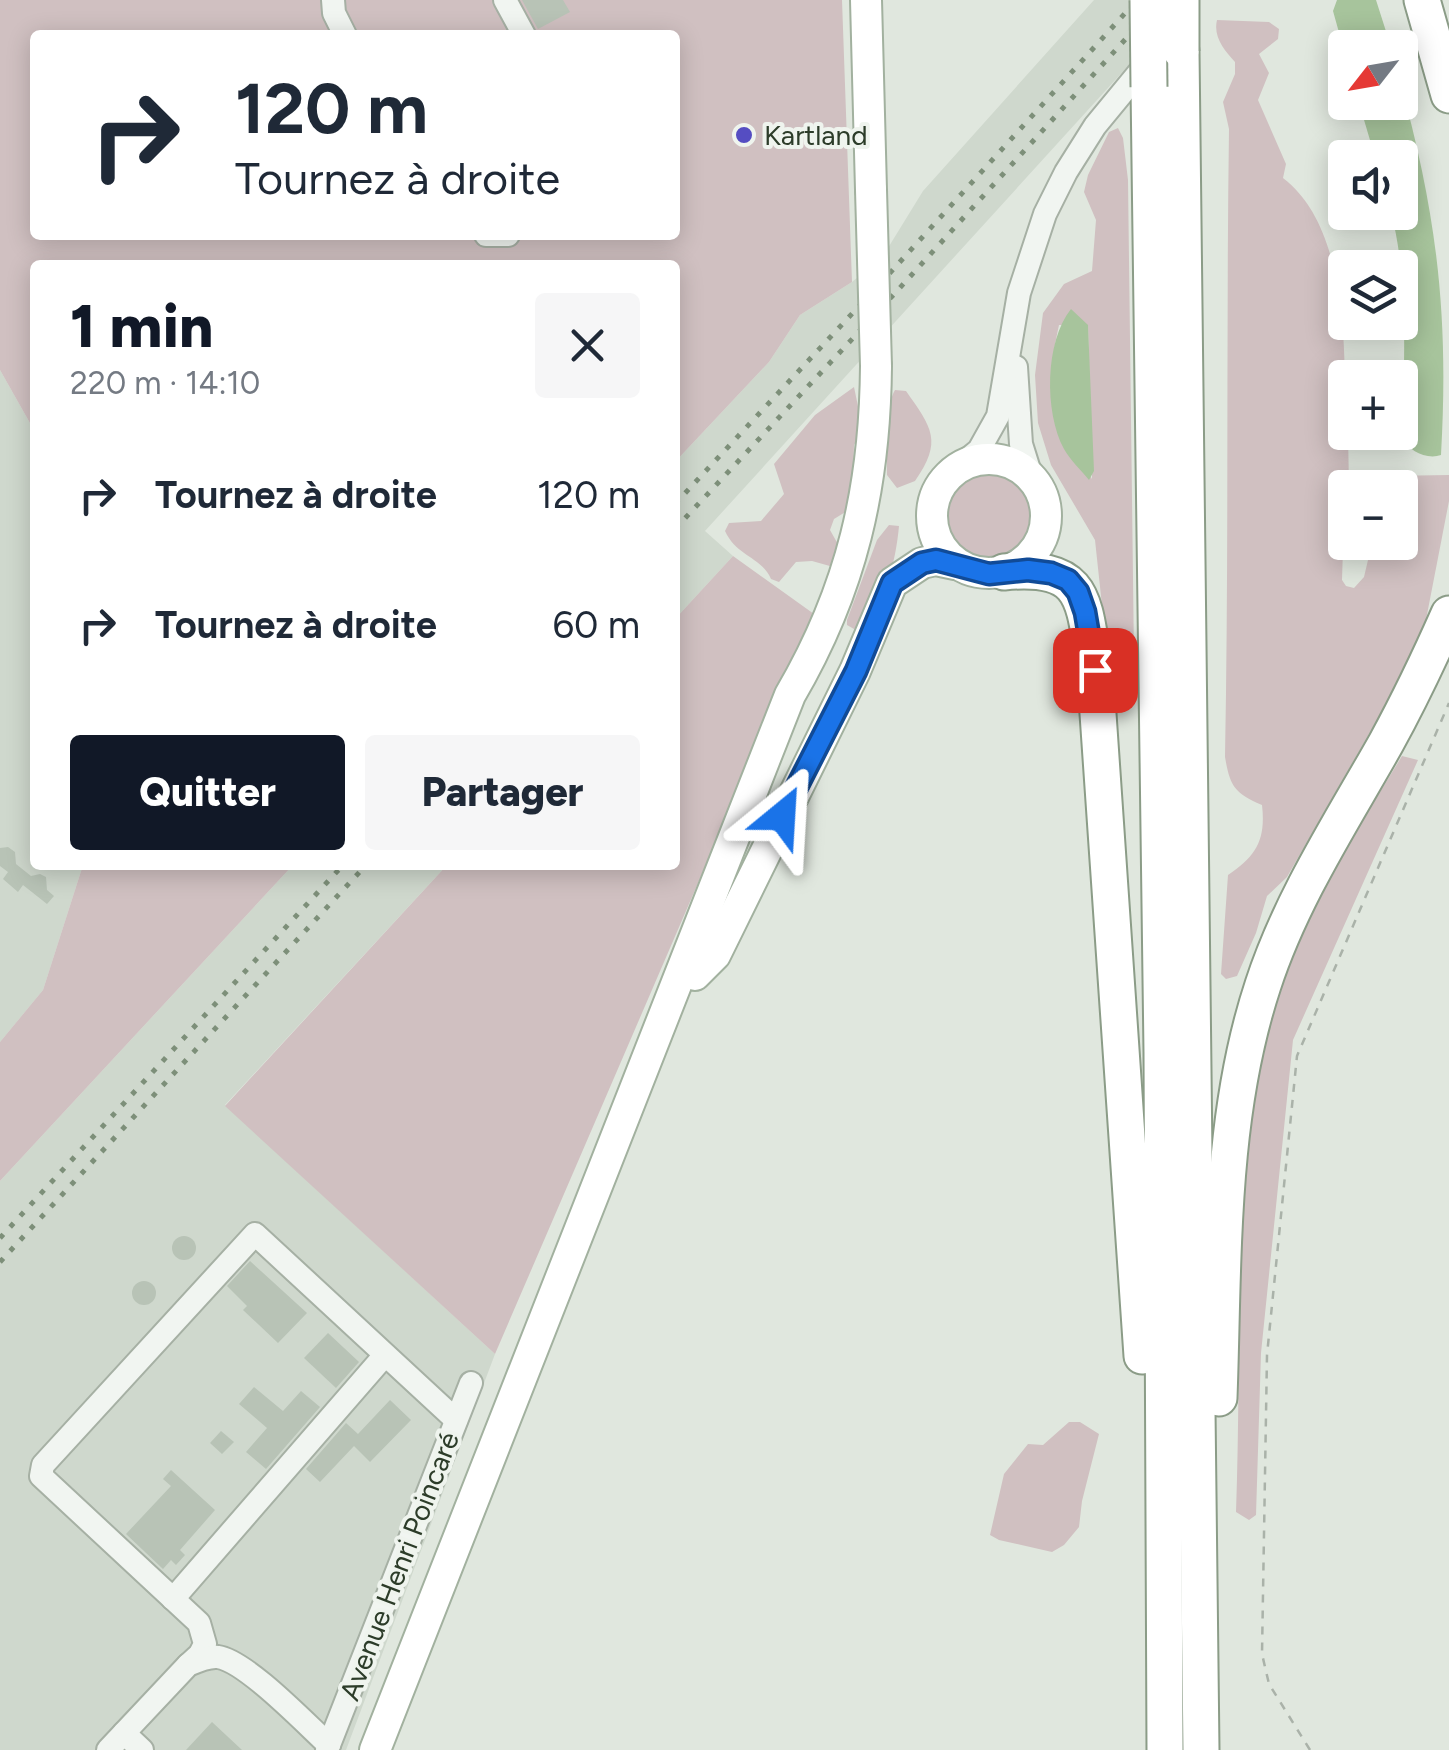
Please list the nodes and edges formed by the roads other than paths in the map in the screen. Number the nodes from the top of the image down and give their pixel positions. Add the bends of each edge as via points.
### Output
1 (334, 0) edge
2 (505, 0) edge
3 (866, 0) edge
4 (1148, 0) edge
5 (1181, 0) edge
6 (1204, 0) edge
7 (1422, 0) edge
8 (343, 30) edge
9 (521, 30) edge
10 (1449, 95) edge
11 (1013, 328) junction
12 (958, 468) junction
13 (1031, 476) junction
14 (955, 564) junction
15 (1004, 572) junction
16 (1449, 614) edge
17 (804, 672) junction
18 (694, 975) junction
19 (385, 1355) junction
20 (470, 1383) dead end
21 (456, 1420) junction
22 (1164, 1470) junction
23 (1200, 1556) junction
24 (173, 1599) junction
25 (188, 1665) junction
26 (116, 1741) edge
27 (328, 1748) edge
28 (142, 1750) edge
29 (375, 1750) edge
30 (390, 1750) edge
31 (1165, 1750) edge
32 (1201, 1750) edge

1 - 8 street
2 - 9 street
3 - 17 main road, bridge via 873,455 848,566
4 - 22 highway, bridge
5 - 23 highway, bridge
6 - 11 street via 1128,83 1066,172 1027,261
7 - 10 highway
11 - 12 street via 998,416 990,436
11 - 13 street via 1020,444
12 - 13 main road via 996,458
12 - 14 main road via 946,477 930,512 940,550
13 - 15 main road via 1044,496 1043,538 1033,554
14 - 15 main road via 972,572
14 - 18 main road via 922,563 892,583 856,671 716,955
15 - 22 highway via 1068,580 1085,612 1095,670 1148,1438
16 - 23 highway via 1288,923 1258,1002 1236,1097 1226,1187 1215,1522
17 - 18 main road
17 - 29 main road via 726,852
18 - 30 main road
19 - 21 street
19 - 24 street
19 - 24 street via 254,1234 43,1465 47,1485
20 - 21 street, Avenue Henri Poincaré
21 - 27 street, Avenue Henri Poincaré
22 - 31 highway
23 - 32 highway
24 - 25 street via 204,1632 205,1644
25 - 26 street
25 - 27 street via 202,1658 232,1662
26 - 28 street

